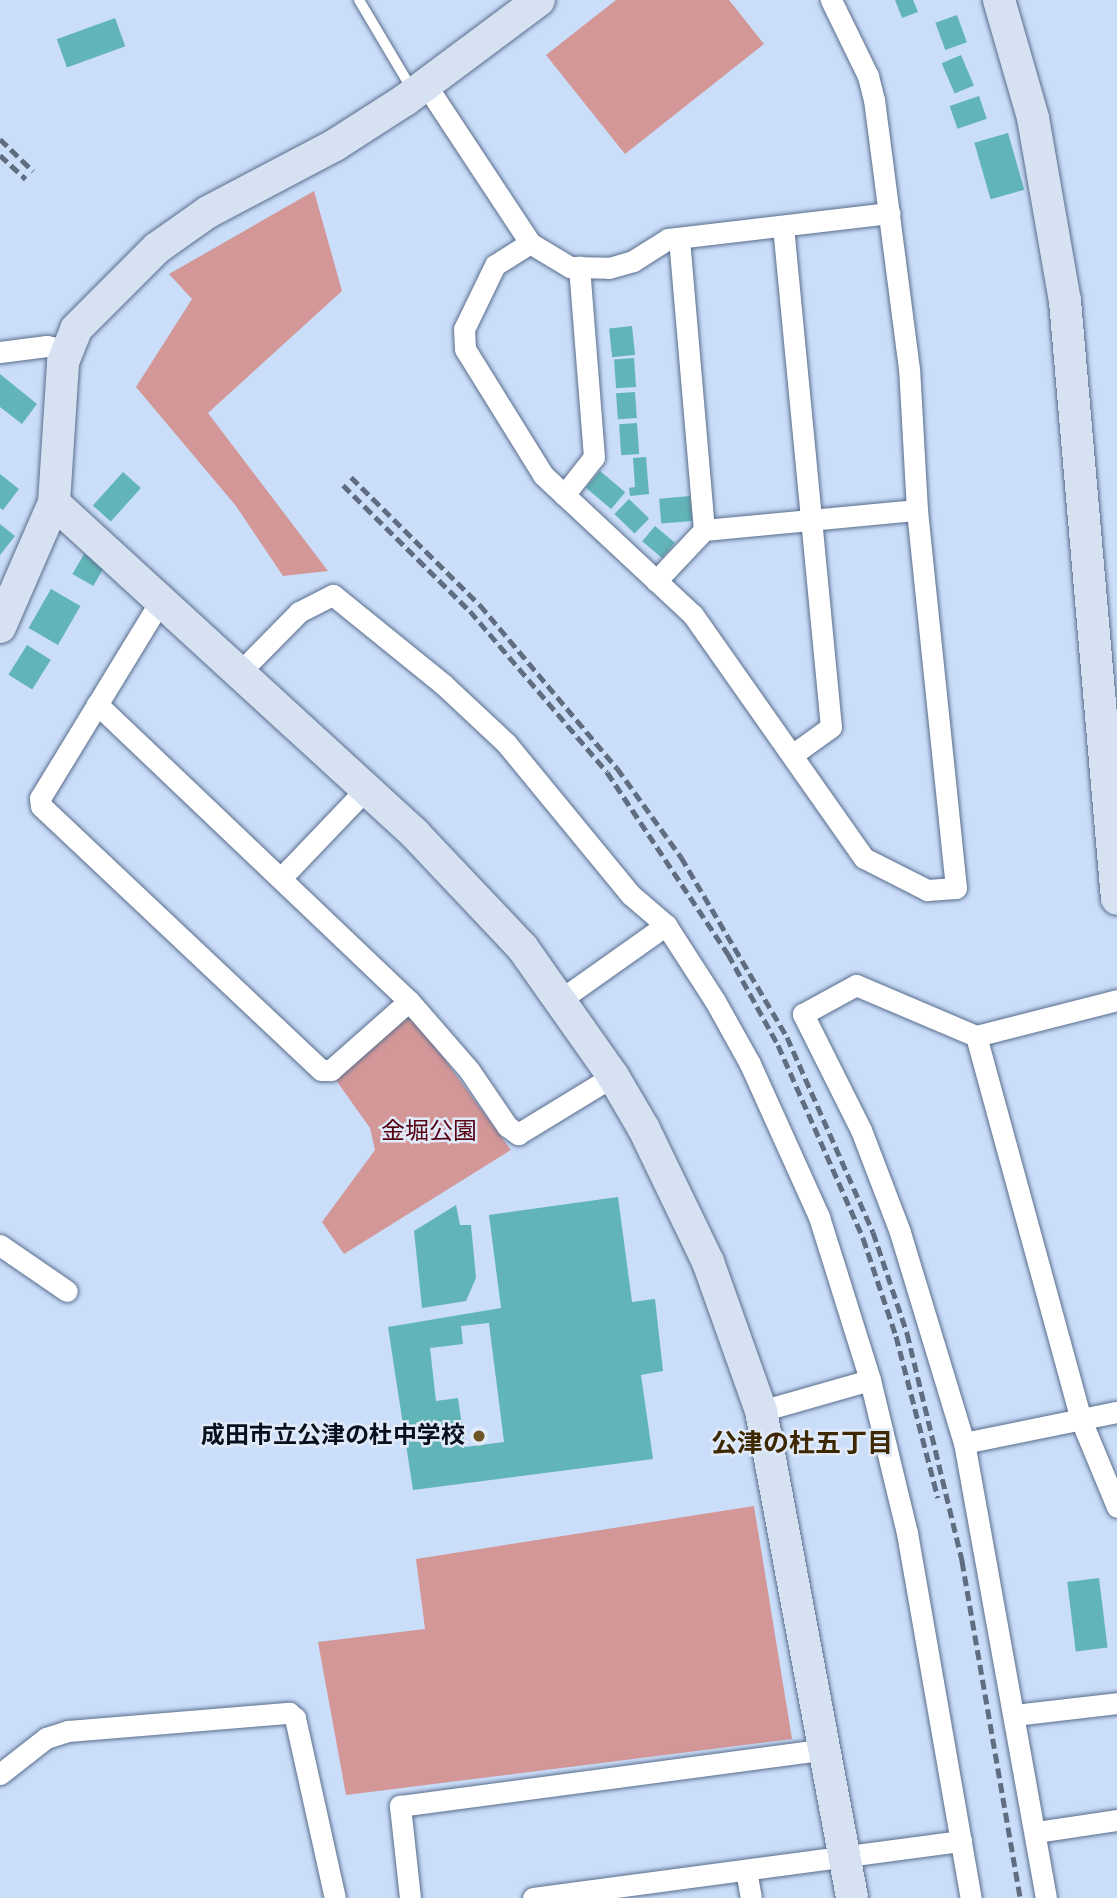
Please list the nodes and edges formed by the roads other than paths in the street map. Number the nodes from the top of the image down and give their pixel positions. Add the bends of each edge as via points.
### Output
1 (359, 0) edge
2 (539, 0) edge
3 (831, 0) edge
4 (999, 0) edge
5 (420, 89) junction
6 (889, 214) junction
7 (783, 226) junction
8 (679, 238) junction
9 (530, 243) junction
10 (579, 267) junction
11 (66, 350) junction
12 (0, 352) edge
13 (564, 495) junction
14 (54, 503) junction
15 (917, 510) junction
16 (812, 521) junction
17 (704, 530) junction
18 (656, 581) junction
19 (161, 600) junction
20 (0, 627) edge
21 (241, 671) junction
22 (97, 704) junction
23 (792, 755) junction
24 (367, 788) junction
25 (282, 877) junction
26 (1117, 899) edge
27 (666, 925) junction
28 (560, 1000) junction
29 (1117, 1000) edge
30 (409, 1001) junction
31 (976, 1035) junction
32 (613, 1076) junction
33 (0, 1245) edge
34 (67, 1291) dead end
35 (870, 1380) junction
36 (761, 1411) junction
37 (1117, 1412) edge
38 (1081, 1420) junction
39 (964, 1443) junction
40 (1117, 1507) edge
41 (1117, 1703) edge
42 (1014, 1714) junction
43 (826, 1749) junction
44 (0, 1774) edge
45 (1117, 1820) edge
46 (1036, 1832) junction
47 (961, 1840) junction
48 (845, 1856) junction
49 (746, 1870) junction
50 (335, 1898) edge
51 (410, 1898) edge
52 (533, 1898) edge
53 (751, 1898) edge
54 (852, 1898) edge
55 (971, 1898) edge
56 (1046, 1898) edge

1 - 5 lane
2 - 5 street
3 - 6 street via 867,76
4 - 26 street via 1033,118 1065,301
5 - 9 street
5 - 11 street via 335,145 208,212 157,248 104,297 76,329
6 - 7 street
6 - 15 street via 909,369
7 - 8 street
7 - 16 street
8 - 10 street via 667,239 633,261 609,268
8 - 17 street
9 - 10 street via 570,267
9 - 13 street via 495,265 464,329 466,349 543,475
10 - 13 street via 594,457
11 - 12 street via 47,346
11 - 14 street
13 - 18 street
14 - 19 street
14 - 20 street
15 - 16 street
15 - 23 street via 956,888 927,890 864,858
16 - 17 street
16 - 23 street via 831,727
17 - 18 street
18 - 23 street via 693,615
19 - 21 street
19 - 22 street
21 - 24 street
21 - 27 street via 299,612 333,595 444,685 506,743 631,895
22 - 25 street
22 - 30 street via 40,797 47,812 321,1070 331,1070
24 - 25 street
24 - 28 street via 523,947
25 - 30 street
27 - 28 street
27 - 35 street via 750,1064 814,1205
28 - 32 street
29 - 31 street
30 - 32 street via 518,1134
31 - 38 street
31 - 39 street via 856,985 803,1014 861,1130 895,1219
32 - 36 street via 708,1262
33 - 34 street
35 - 36 street
35 - 47 street via 907,1533
36 - 43 street
37 - 38 street
38 - 39 street
38 - 40 street
39 - 42 street
41 - 42 street
42 - 46 street
43 - 48 street
43 - 51 street via 400,1806
44 - 50 street via 46,1738 68,1731 289,1713 295,1718
45 - 46 street
46 - 56 street
47 - 48 street
47 - 55 street
48 - 49 street
48 - 54 street
49 - 52 street
49 - 53 street

